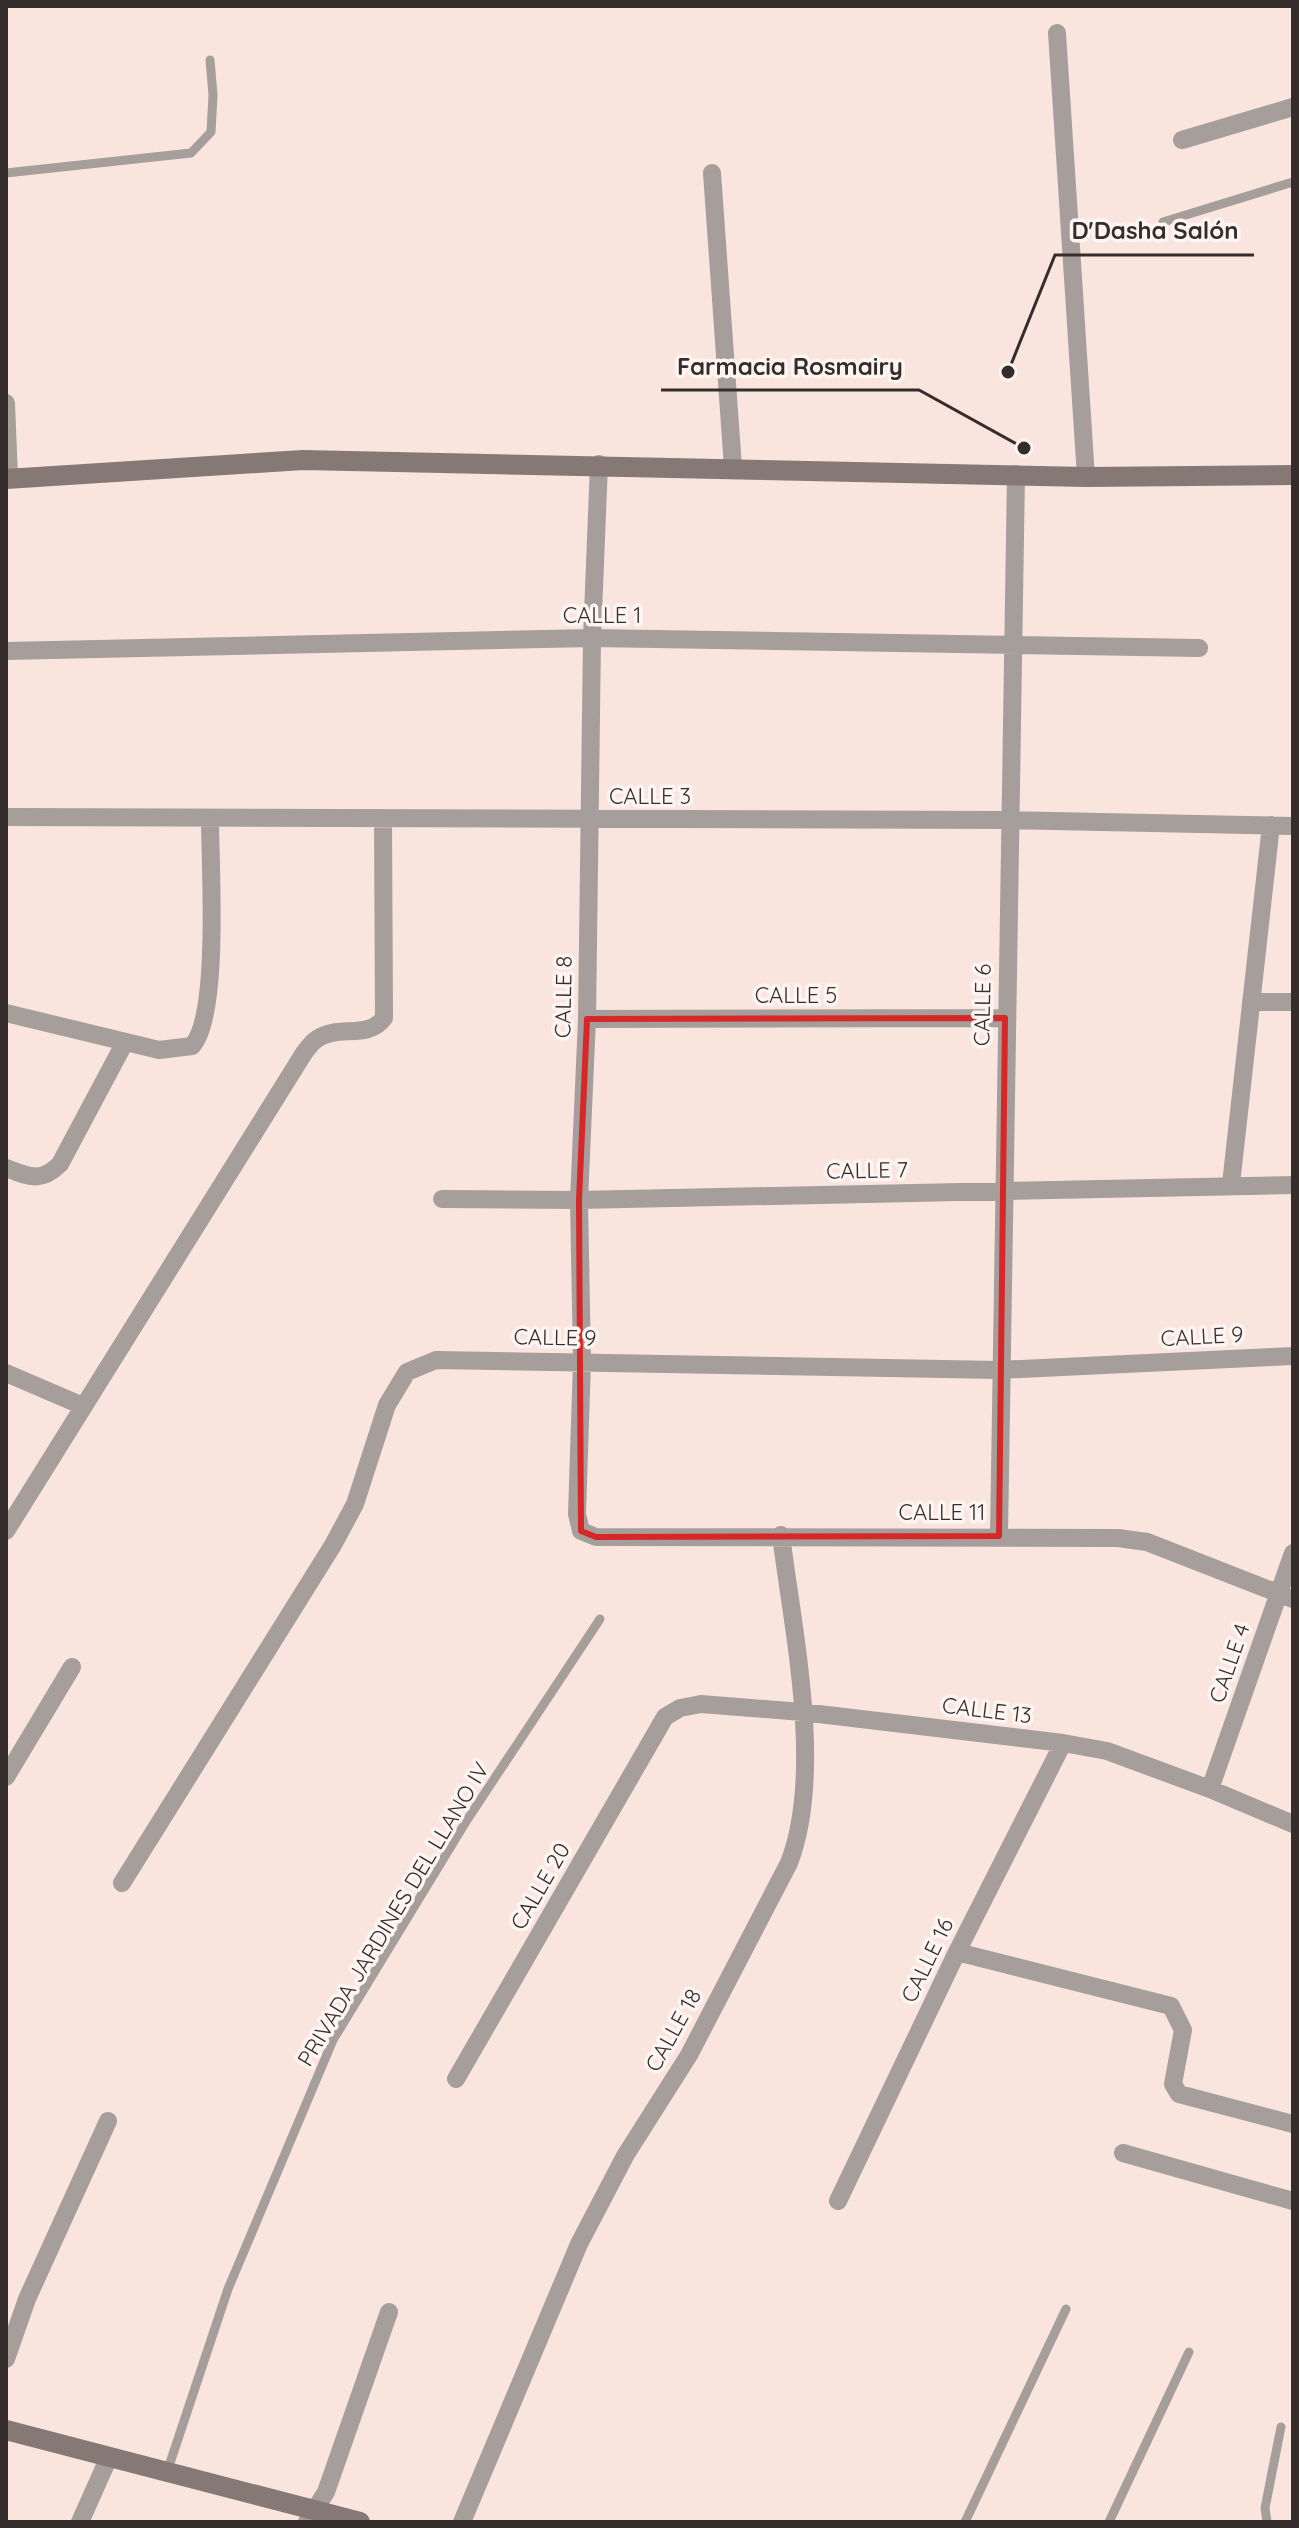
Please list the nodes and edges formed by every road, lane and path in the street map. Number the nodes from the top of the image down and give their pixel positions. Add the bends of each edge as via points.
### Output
1 (1057, 33) dead end
2 (210, 60) dead end
3 (1293, 107) edge
4 (1182, 140) dead end
5 (6, 173) edge
6 (712, 173) dead end
7 (1293, 182) edge
8 (1163, 222) dead end
9 (6, 403) edge
10 (599, 464) junction
11 (733, 467) junction
12 (1016, 474) junction
13 (1293, 475) edge
14 (1086, 477) junction
15 (8, 478) edge
16 (592, 638) junction
17 (1015, 645) junction
18 (1199, 648) dead end
19 (6, 651) edge
20 (6, 817) edge
21 (210, 818) junction
22 (383, 818) junction
23 (589, 820) junction
24 (1010, 820) junction
25 (1271, 825) junction
26 (1293, 826) edge
27 (1251, 1002) junction
28 (1293, 1002) edge
29 (6, 1013) edge
30 (1005, 1018) junction
31 (587, 1019) junction
32 (125, 1042) junction
33 (6, 1168) edge
34 (1231, 1184) junction
35 (1293, 1185) edge
36 (1004, 1190) junction
37 (442, 1199) dead end
38 (579, 1200) junction
39 (1293, 1356) edge
40 (582, 1361) junction
41 (999, 1370) junction
42 (6, 1373) edge
43 (83, 1406) junction
44 (6, 1531) edge
45 (581, 1531) joint
46 (781, 1535) junction
47 (999, 1536) junction
48 (1293, 1553) edge
49 (1286, 1596) edge
50 (600, 1619) dead end
51 (72, 1667) dead end
52 (802, 1712) junction
53 (665, 1717) joint
54 (1063, 1743) junction
55 (6, 1777) edge
56 (1210, 1789) junction
57 (1293, 1824) edge
58 (122, 1883) dead end
59 (957, 1952) junction
60 (456, 2079) dead end
61 (108, 2121) dead end
62 (1293, 2124) edge
63 (1123, 2153) dead end
64 (838, 2201) dead end
65 (1293, 2201) edge
66 (1066, 2309) dead end
67 (389, 2312) dead end
68 (1189, 2352) dead end
69 (6, 2359) edge
70 (1281, 2427) dead end
71 (6, 2430) edge
72 (109, 2457) junction
73 (168, 2469) junction
74 (310, 2516) edge
75 (80, 2522) edge
76 (360, 2522) edge
77 (462, 2522) edge
78 (965, 2522) edge
79 (1109, 2522) edge
80 (1267, 2522) edge

1 - 14 street
2 - 5 lane via 211,132 191,153
3 - 4 street
6 - 11 street
7 - 8 lane
9 - 15 street
10 - 11 main road
10 - 15 main road via 303,460
10 - 16 street, CALLE 8
11 - 12 main road
12 - 14 main road
12 - 17 street, CALLE 6
13 - 14 main road
16 - 17 street, CALLE 1
16 - 19 street, CALLE 1
16 - 23 street, CALLE 8
17 - 18 street, CALLE 1
17 - 24 street, CALLE 6
20 - 21 street, CALLE 3
21 - 22 street, CALLE 3
21 - 32 street via 209,986 200,1037 178,1051
22 - 23 street, CALLE 3
22 - 43 street via 384,1018 367,1030 317,1038 304,1053
23 - 24 street, CALLE 3
23 - 31 street, CALLE 8
24 - 25 street, CALLE 3
24 - 30 street, CALLE 6
25 - 26 street, CALLE 3
25 - 27 street
27 - 28 street
27 - 34 street
29 - 32 street
30 - 31 street, CALLE 5
30 - 36 street, CALLE 6
31 - 38 street, CALLE 8
32 - 33 street via 60,1164 39,1178
34 - 35 street, CALLE 7
34 - 36 street, CALLE 7
36 - 38 street, CALLE 7
36 - 41 street, CALLE 6
37 - 38 street, CALLE 7
38 - 40 street, CALLE 8
39 - 41 street, CALLE 9
40 - 41 street, CALLE 9
40 - 45 street, CALLE 8 via 577,1514
40 - 58 street, CALLE 9 via 436,1360 407,1372 387,1405 355,1504 333,1545
41 - 47 street, CALLE 6
42 - 43 street
43 - 44 street
45 - 46 street, CALLE 11 via 596,1537
46 - 47 street, CALLE 11
46 - 52 street, CALLE 18
47 - 49 street, CALLE 11 via 1147,1542
48 - 49 street, CALLE 4
49 - 56 street, CALLE 4
50 - 73 lane, PRIVADA JARDINES DEL LLANO IV via 467,1820 333,2040 228,2289
51 - 55 street
52 - 53 street, CALLE 13 via 701,1704
52 - 54 street, CALLE 13
52 - 77 street, CALLE 18 via 805,1806 789,1863 689,2055 625,2156 579,2244
53 - 60 street, CALLE 20
54 - 56 street, CALLE 13 via 1107,1751
54 - 59 street, CALLE 16
56 - 57 street, CALLE 13
59 - 62 street via 1171,2006 1183,2030 1173,2084 1179,2094
59 - 64 street, CALLE 16
61 - 69 street via 27,2299
63 - 65 street
66 - 78 lane
67 - 74 street via 326,2492
68 - 79 lane
70 - 80 lane via 1265,2508
71 - 72 main road
72 - 73 main road
72 - 75 street
73 - 74 main road
74 - 76 main road

